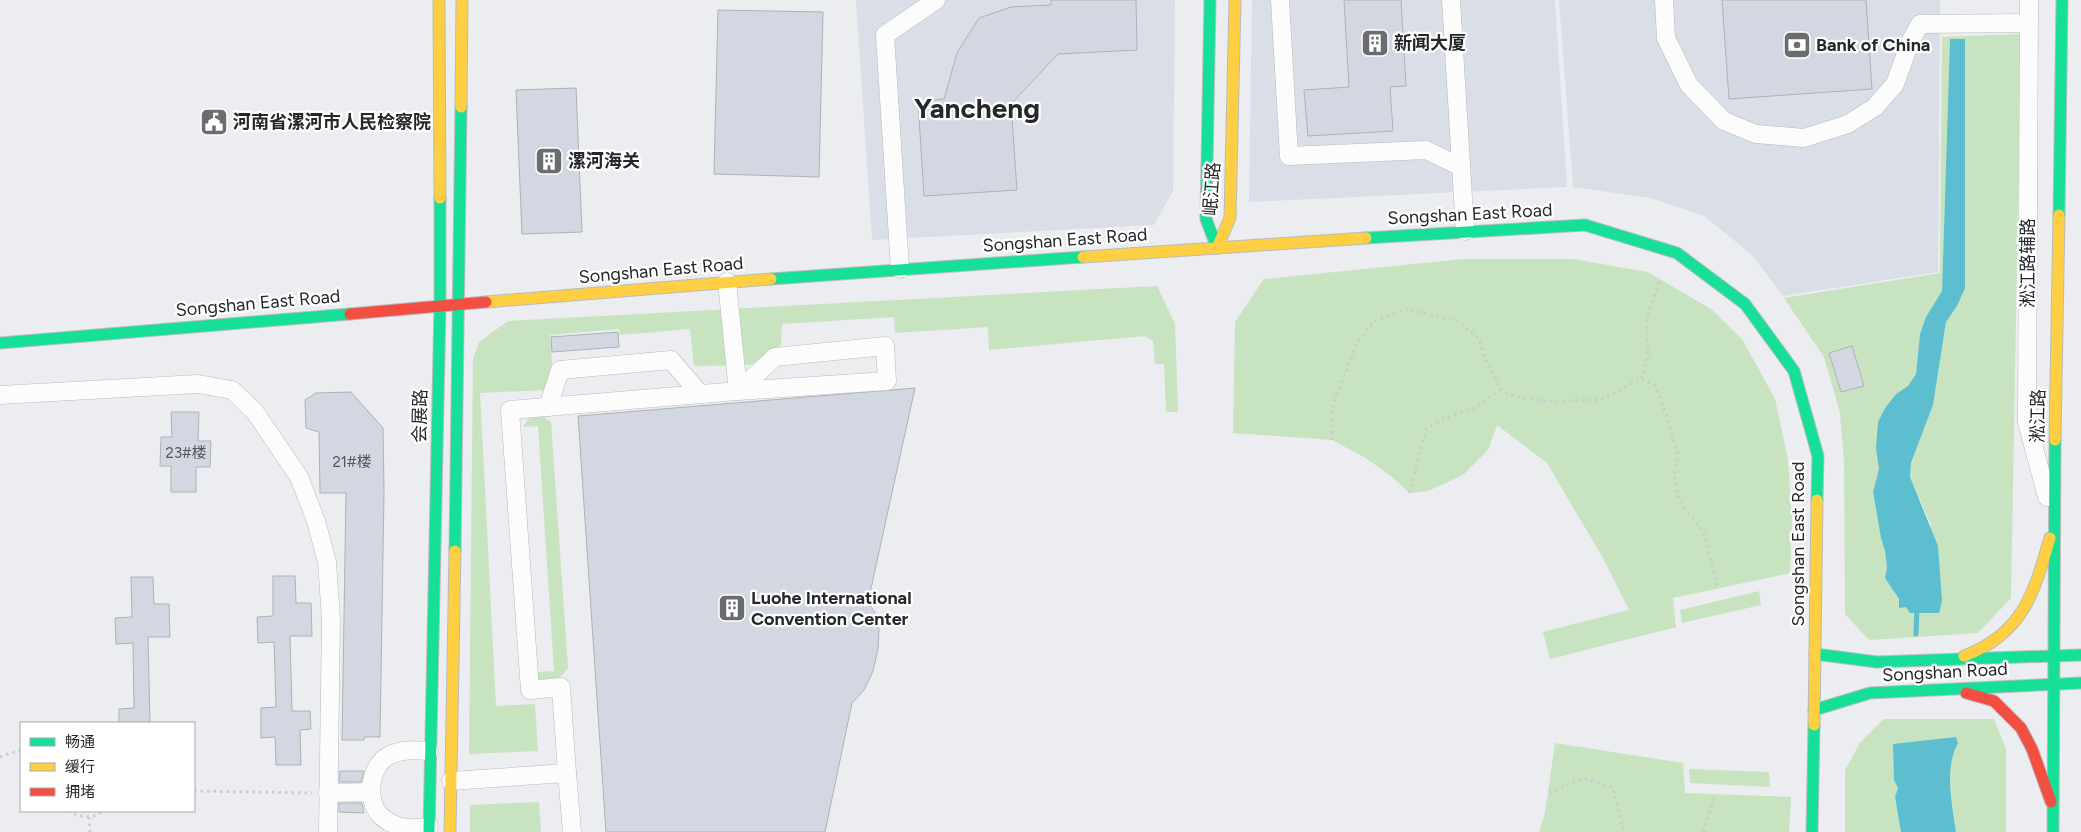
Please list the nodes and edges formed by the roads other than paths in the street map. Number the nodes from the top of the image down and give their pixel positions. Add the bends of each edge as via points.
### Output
1 (439, 0) edge
2 (462, 0) edge
3 (936, 0) edge
4 (1210, 0) edge
5 (1235, 0) edge
6 (1280, 0) edge
7 (1451, 0) edge
8 (1664, 0) edge
9 (2030, 0) edge
10 (2062, 0) edge
11 (2029, 23) junction
12 (1461, 167) junction
13 (1465, 231) junction
14 (1217, 248) junction
15 (900, 269) junction
16 (727, 282) junction
17 (460, 304) junction
18 (440, 306) junction
19 (0, 342) edge
20 (738, 391) junction
21 (700, 394) junction
22 (0, 395) edge
23 (548, 407) junction
24 (2054, 523) junction
25 (1815, 654) junction
26 (2054, 656) junction
27 (2081, 656) edge
28 (1951, 660) junction
29 (2081, 683) edge
30 (2053, 684) junction
31 (1951, 688) junction
32 (1814, 710) junction
33 (429, 751) junction
34 (567, 773) junction
35 (451, 781) junction
36 (428, 782) junction
37 (371, 792) junction
38 (328, 793) junction
39 (2053, 809) junction
40 (429, 830) edge
41 (328, 832) edge
42 (450, 832) edge
43 (572, 832) edge
44 (1812, 832) edge
45 (2039, 832) edge
46 (2053, 832) edge

1 - 18 main road, 会展路
2 - 17 main road
3 - 15 street via 884,35
4 - 14 main road, 岷江路 via 1206,219
5 - 14 main road, 岷江路 via 1230,218
6 - 12 street via 1289,156 1426,150
7 - 12 street
8 - 11 street via 1666,38 1689,86 1724,121 1756,134 1804,138 1848,124 1875,107 1895,84 1920,24
9 - 11 street, 淞江路辅路
10 - 24 main road, 淞江路
11 - 24 street, 淞江路辅路 via 2027,422
12 - 13 street
13 - 14 main road, Songshan East Road
13 - 25 main road, Songshan East Road via 1585,225 1676,253 1745,304 1794,371 1818,456
14 - 15 main road, Songshan East Road
15 - 16 main road, Songshan East Road
16 - 17 main road, Songshan East Road
16 - 20 street
17 - 18 main road, Songshan East Road
17 - 35 main road
18 - 19 main road, Songshan East Road
18 - 33 main road, 会展路
20 - 20 street via 775,357 885,346 887,381
20 - 21 street
21 - 23 street
21 - 23 street via 671,360 560,370
22 - 38 street via 198,384 232,390 255,412 299,477 327,562 331,619
23 - 34 street via 510,410 530,690 561,688
24 - 26 main road, 淞江路
24 - 28 main road via 2031,597 2008,632 1977,652
25 - 28 main road, Songshan Road via 1877,662
25 - 32 main road, Songshan East Road
26 - 27 main road, Songshan Road
26 - 28 main road, Songshan Road
26 - 30 main road, 淞江路
29 - 30 main road, Songshan Road
30 - 31 main road, Songshan Road
30 - 39 main road, 淞江路
31 - 32 main road, Songshan Road via 1870,693
31 - 39 main road via 1994,702 2021,728 2032,749
32 - 44 main road, Songshan East Road
33 - 36 main road, 会展路
33 - 37 street via 411,749 388,756 379,764 372,778
34 - 35 street
34 - 43 street
35 - 36 main road
35 - 42 main road
36 - 40 main road, 会展路
37 - 38 street
37 - 40 street via 379,813 390,822 400,827
38 - 41 street
39 - 45 street
39 - 46 main road, 淞江路

